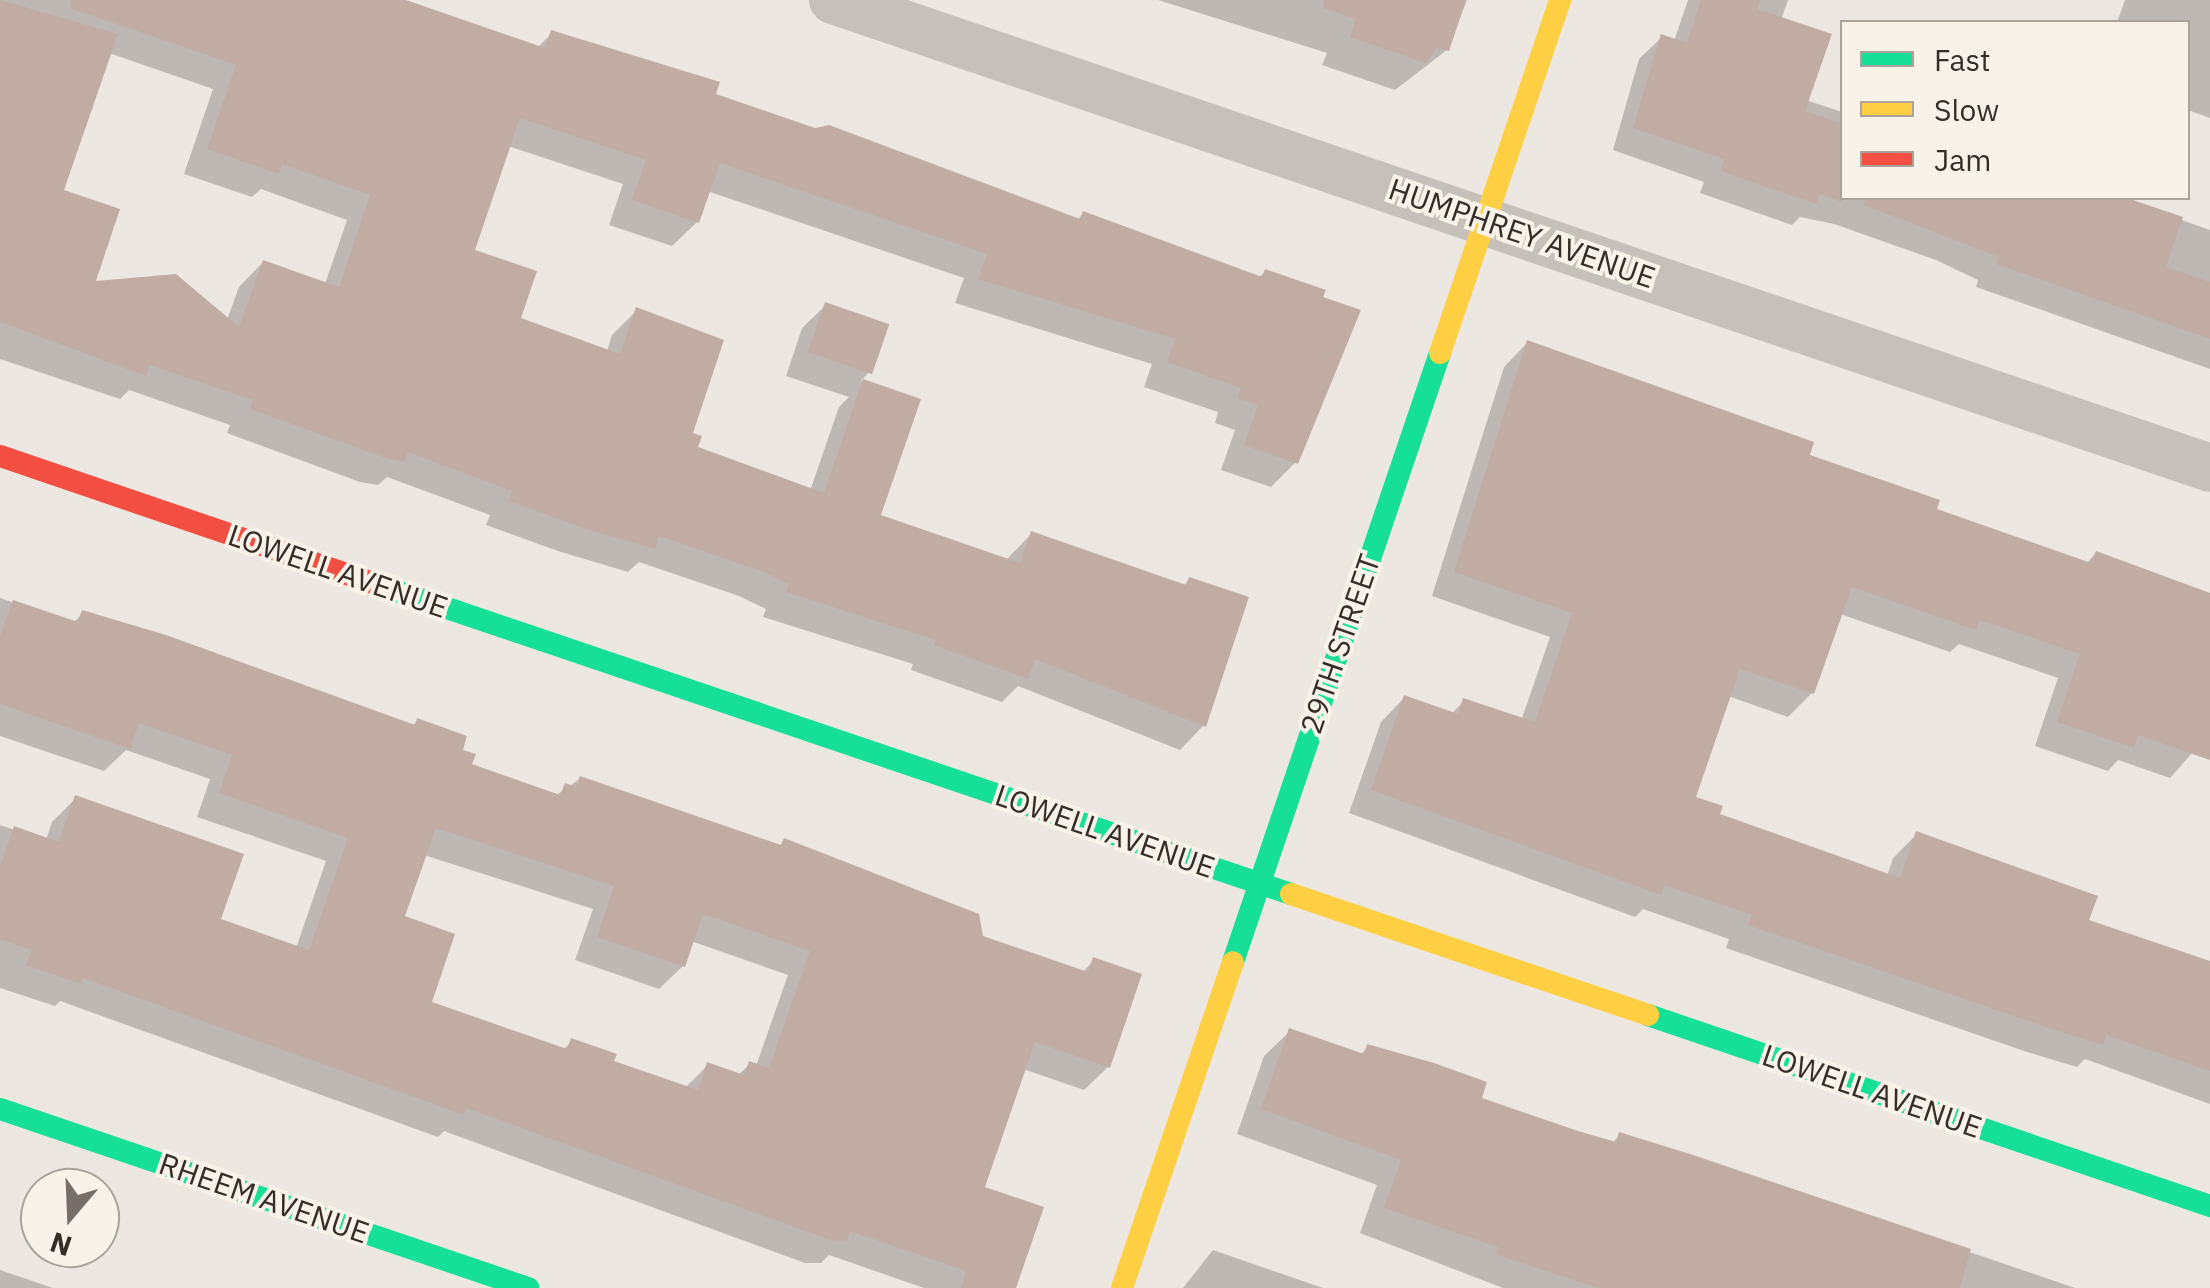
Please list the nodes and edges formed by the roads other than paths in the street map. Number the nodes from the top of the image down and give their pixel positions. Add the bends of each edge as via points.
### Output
1 (833, 0) edge
2 (1560, 0) edge
3 (1486, 220) junction
4 (0, 456) edge
5 (2210, 468) edge
6 (1258, 882) junction
7 (0, 1109) edge
8 (2210, 1206) edge
9 (528, 1288) edge
10 (1122, 1288) edge

1 - 3 street, HUMPHREY AVENUE
2 - 3 street, 29TH STREET
3 - 5 street, HUMPHREY AVENUE
3 - 6 street, 29TH STREET
4 - 6 street, LOWELL AVENUE
6 - 8 street, LOWELL AVENUE
6 - 10 street, 29TH STREET
7 - 9 street, RHEEM AVENUE

